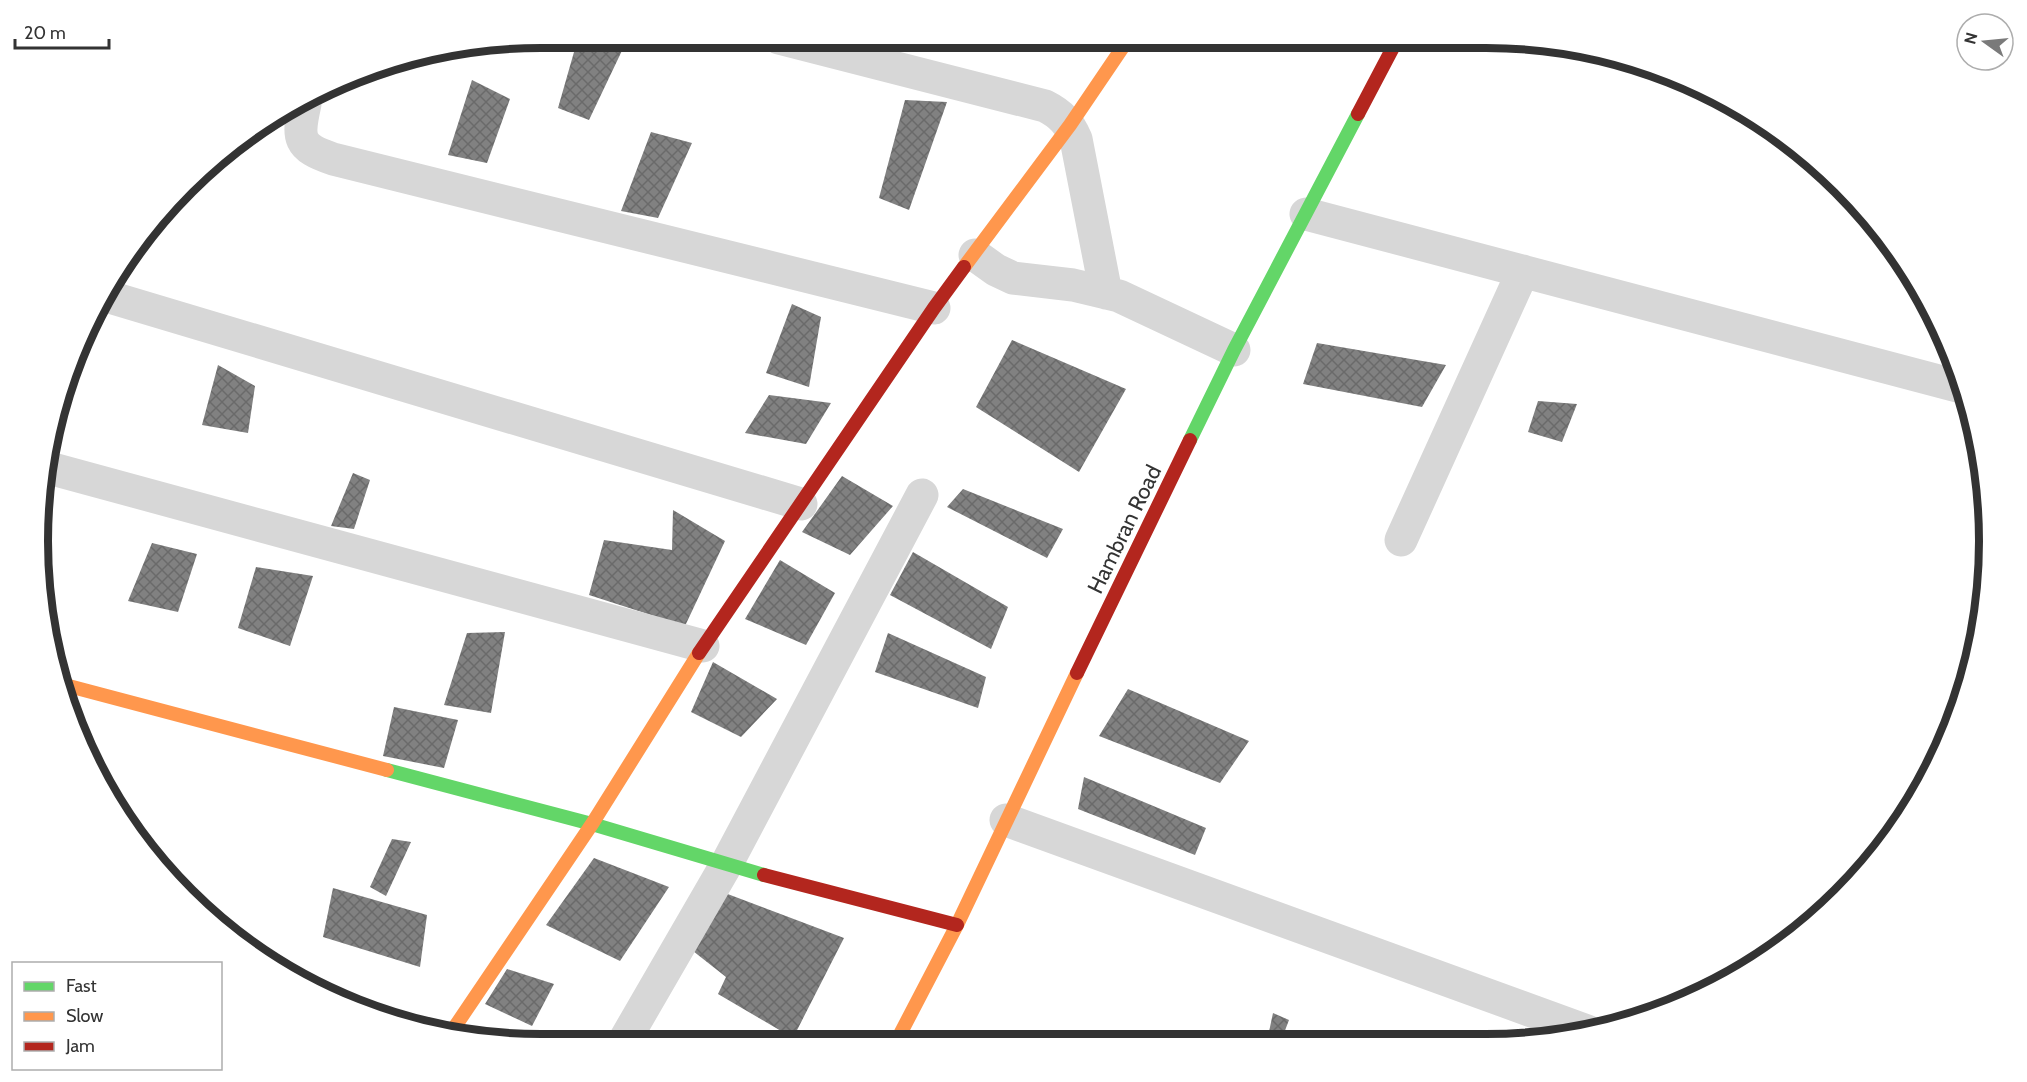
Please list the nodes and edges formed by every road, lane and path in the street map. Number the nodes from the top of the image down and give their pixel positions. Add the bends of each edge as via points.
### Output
1 (818, 48) edge
2 (1122, 48) edge
3 (1393, 48) edge
4 (303, 109) edge
5 (1070, 125) junction
6 (1306, 214) junction
7 (975, 255) junction
8 (1523, 271) junction
9 (1106, 293) junction
10 (112, 298) edge
11 (934, 308) junction
12 (1234, 350) junction
13 (1954, 385) edge
14 (53, 469) edge
15 (922, 495) dead end
16 (801, 504) junction
17 (1401, 540) dead end
18 (703, 646) junction
19 (70, 687) edge
20 (1006, 820) junction
21 (592, 824) junction
22 (726, 866) junction
23 (957, 925) junction
24 (1574, 1026) edge
25 (455, 1027) edge
26 (628, 1034) edge
27 (900, 1034) edge

1 - 5 street via 1045,106
2 - 5 street
3 - 6 street, Hambran Road
4 - 11 street via 301,137 309,149 333,159
5 - 7 street
5 - 9 street via 1081,161
6 - 8 street
6 - 12 street, Hambran Road
7 - 9 street via 1013,278
7 - 11 street
8 - 13 street
8 - 17 street
9 - 12 street
10 - 16 street
11 - 16 street
12 - 20 street, Hambran Road
14 - 18 street
15 - 22 street
16 - 18 street
18 - 21 street
19 - 21 street
20 - 23 street, Hambran Road
20 - 24 street
21 - 22 street
21 - 25 street
22 - 23 street
22 - 26 street
23 - 27 street, Hambran Road

